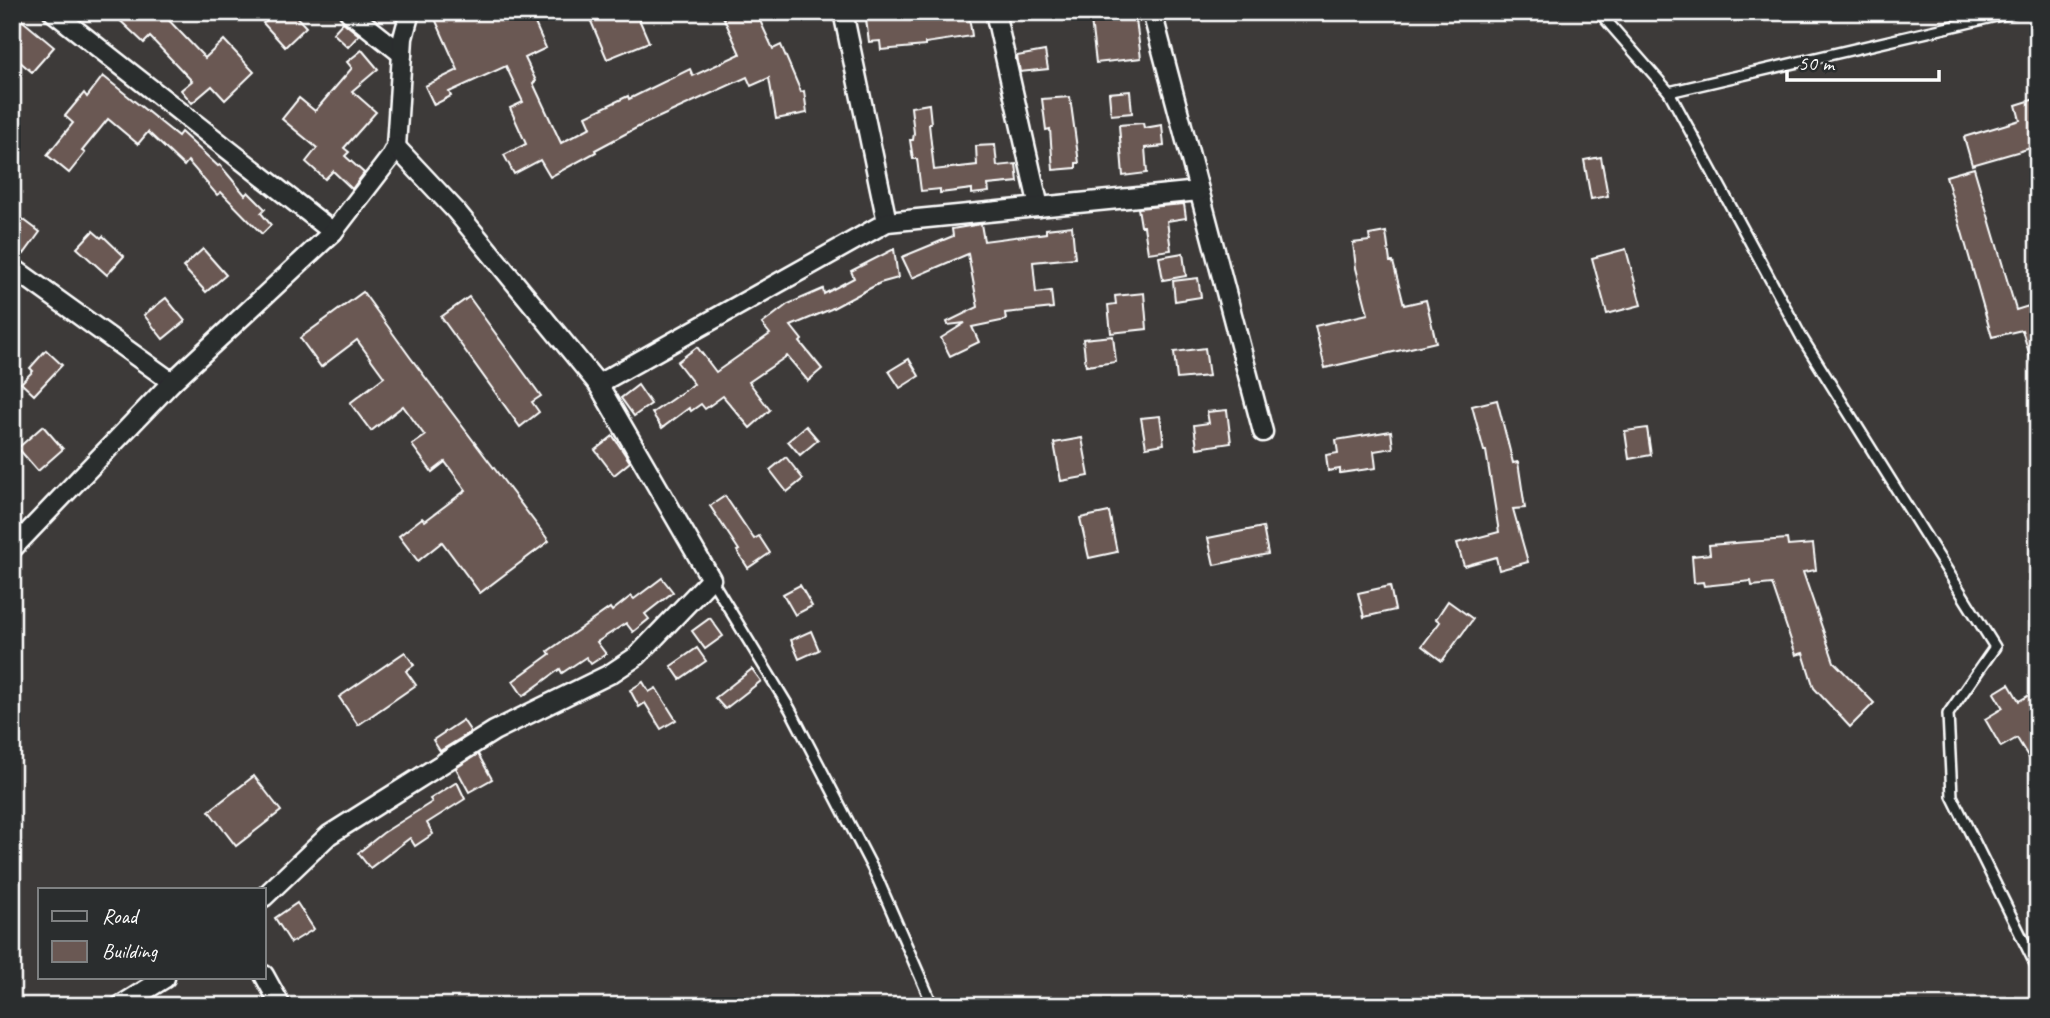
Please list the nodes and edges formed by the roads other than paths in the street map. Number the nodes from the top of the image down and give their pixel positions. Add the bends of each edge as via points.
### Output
1 (53, 12) edge
2 (349, 12) edge
3 (410, 12) edge
4 (843, 12) edge
5 (995, 12) edge
6 (1152, 12) edge
7 (1599, 12) edge
8 (2014, 12) edge
9 (402, 54) junction
10 (1669, 92) junction
11 (396, 147) junction
12 (1199, 191) junction
13 (1039, 207) junction
14 (887, 222) junction
15 (333, 232) junction
16 (12, 267) edge
17 (172, 382) junction
18 (598, 384) junction
19 (1263, 432) dead end
20 (12, 549) edge
21 (711, 579) junction
22 (266, 895) edge
23 (2038, 970) edge
24 (163, 979) edge
25 (266, 979) edge
26 (120, 1006) edge
27 (281, 1006) edge
28 (933, 1006) edge

1 - 15 street
2 - 9 street
3 - 9 street
4 - 14 street
5 - 13 street
6 - 12 street
7 - 10 lane
8 - 10 lane
9 - 11 street
10 - 23 lane via 1802,338 1995,647 1948,714 1952,796
11 - 15 street
11 - 18 street via 456,211
12 - 13 street
12 - 19 street
13 - 14 street
14 - 18 street
15 - 17 street
16 - 17 street
17 - 20 street
18 - 21 street
21 - 22 street via 637,656 494,731 329,835
21 - 28 lane via 796,721 875,873
24 - 26 street
25 - 27 street

